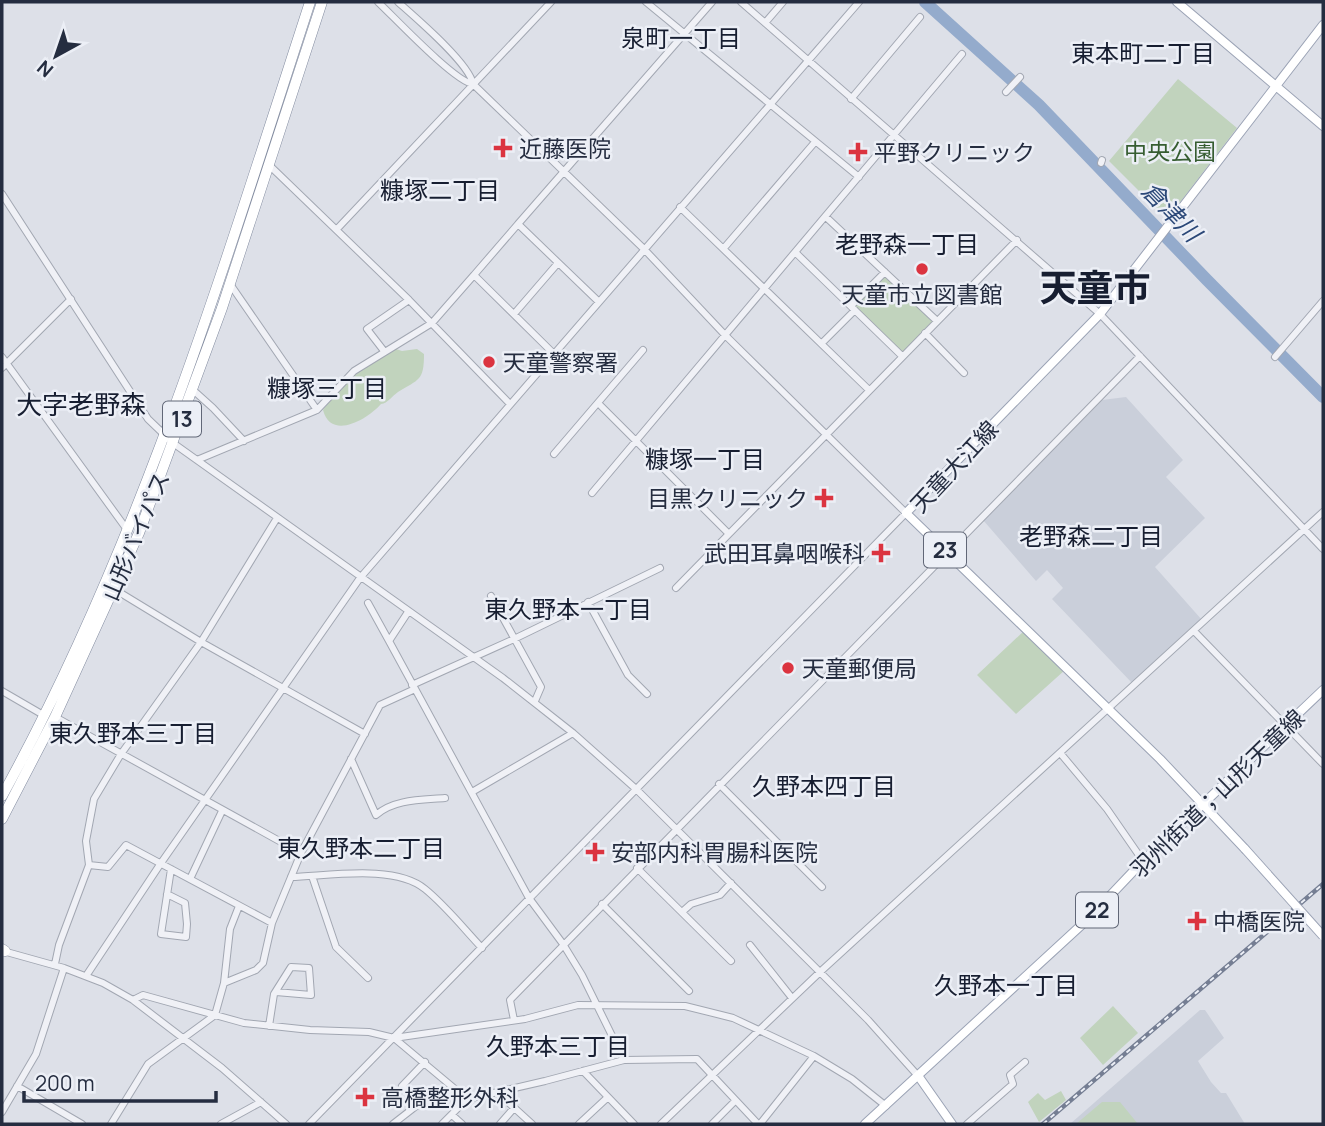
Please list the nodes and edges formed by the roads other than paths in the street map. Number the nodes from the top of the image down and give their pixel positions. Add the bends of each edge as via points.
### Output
1 (310, 2) edge
2 (322, 2) edge
3 (378, 2) edge
4 (398, 2) edge
5 (551, 2) edge
6 (646, 2) edge
7 (712, 2) edge
8 (741, 2) edge
9 (783, 2) edge
10 (859, 2) edge
11 (1177, 2) edge
12 (920, 18) dead end
13 (765, 23) junction
14 (1323, 25) edge
15 (685, 33) junction
16 (962, 54) dead end
17 (808, 61) junction
18 (1020, 77) dead end
19 (473, 85) junction
20 (1277, 87) junction
21 (1006, 92) dead end
22 (851, 99) junction
23 (769, 104) junction
24 (1323, 126) edge
25 (894, 135) junction
26 (815, 142) junction
27 (268, 164) junction
28 (563, 173) junction
29 (859, 177) junction
30 (2, 194) edge
31 (680, 208) junction
32 (826, 217) junction
33 (518, 224) junction
34 (337, 229) junction
35 (1017, 240) junction
36 (724, 248) junction
37 (643, 249) junction
38 (796, 253) junction
39 (558, 263) junction
40 (885, 272) junction
41 (474, 275) junction
42 (230, 284) junction
43 (765, 289) junction
44 (71, 299) junction
45 (410, 300) junction
46 (1323, 301) edge
47 (599, 302) junction
48 (853, 308) junction
49 (514, 314) junction
50 (1100, 314) junction
51 (937, 321) junction
52 (432, 323) junction
53 (925, 333) junction
54 (725, 335) junction
55 (822, 343) junction
56 (643, 350) dead end
57 (384, 351) junction
58 (554, 354) junction
59 (902, 356) junction
60 (1140, 356) junction
61 (1275, 357) dead end
62 (3, 363) edge
63 (964, 373) dead end
64 (193, 390) junction
65 (869, 390) junction
66 (598, 403) junction
67 (510, 404) junction
68 (317, 410) junction
69 (827, 434) junction
70 (169, 439) junction
71 (244, 441) junction
72 (636, 442) junction
73 (554, 454) dead end
74 (197, 460) junction
75 (592, 493) dead end
76 (1323, 512) edge
77 (906, 513) junction
78 (277, 518) junction
79 (1303, 530) junction
80 (128, 531) junction
81 (728, 533) junction
82 (1323, 549) edge
83 (948, 553) junction
84 (660, 568) dead end
85 (360, 578) junction
86 (676, 587) dead end
87 (114, 589) junction
88 (491, 596) dead end
89 (588, 602) junction
90 (368, 603) dead end
91 (408, 612) junction
92 (1194, 631) junction
93 (514, 639) junction
94 (388, 641) junction
95 (201, 642) junction
96 (473, 657) junction
97 (284, 687) junction
98 (414, 687) junction
99 (1323, 690) edge
100 (2, 691) edge
101 (648, 694) dead end
102 (535, 701) junction
103 (1109, 709) junction
104 (50, 717) junction
105 (1285, 726) junction
106 (573, 733) junction
107 (365, 734) junction
108 (121, 754) junction
109 (1060, 754) junction
110 (351, 759) junction
111 (1323, 764) edge
112 (719, 784) junction
113 (636, 789) junction
114 (472, 792) junction
115 (2, 796) edge
116 (445, 798) dead end
117 (204, 801) junction
118 (1203, 804) junction
119 (222, 811) junction
120 (2, 819) edge
121 (676, 829) junction
122 (301, 853) junction
123 (1143, 861) junction
124 (161, 863) junction
125 (89, 865) junction
126 (637, 868) junction
127 (171, 869) junction
128 (312, 876) junction
129 (291, 877) junction
130 (190, 879) junction
131 (731, 884) junction
132 (822, 887) dead end
133 (167, 894) junction
134 (529, 898) junction
135 (602, 904) junction
136 (239, 906) junction
137 (682, 912) junction
138 (272, 923) junction
139 (1323, 936) edge
140 (563, 944) junction
141 (750, 945) dead end
142 (482, 948) junction
143 (3, 950) edge
144 (731, 961) dead end
145 (55, 964) junction
146 (64, 968) junction
147 (820, 972) junction
148 (86, 976) junction
149 (368, 978) dead end
150 (224, 983) junction
151 (689, 991) dead end
152 (276, 992) junction
153 (792, 998) junction
154 (134, 1000) junction
155 (598, 1003) junction
156 (215, 1015) junction
157 (514, 1020) junction
158 (269, 1026) junction
159 (759, 1030) junction
160 (394, 1038) junction
161 (185, 1039) junction
162 (814, 1056) junction
163 (624, 1060) junction
164 (425, 1062) junction
165 (1025, 1062) dead end
166 (583, 1071) junction
167 (712, 1075) junction
168 (919, 1077) junction
169 (17, 1086) junction
170 (498, 1093) junction
171 (607, 1098) junction
172 (467, 1099) junction
173 (261, 1101) junction
174 (736, 1101) junction
175 (886, 1105) junction
176 (514, 1108) junction
177 (2, 1112) edge
178 (452, 1115) junction
179 (82, 1124) edge
180 (111, 1124) edge
181 (221, 1124) edge
182 (286, 1124) edge
183 (309, 1124) edge
184 (393, 1124) edge
185 (442, 1124) edge
186 (462, 1124) edge
187 (500, 1124) edge
188 (532, 1124) edge
189 (579, 1124) edge
190 (634, 1124) edge
191 (661, 1124) edge
192 (712, 1124) edge
193 (759, 1124) edge
194 (865, 1124) edge
195 (952, 1124) edge
196 (967, 1124) edge

1 - 70 highway, 山形バイパス / 13
2 - 27 highway, 山形バイパス / 13
3 - 19 street via 448,69
4 - 19 street via 472,76
5 - 19 street
6 - 15 street
7 - 15 street
8 - 13 street
9 - 13 street
10 - 17 street
11 - 20 main road
12 - 22 street
13 - 17 street
14 - 20 main road, 天童大江線 / 23
15 - 23 street
15 - 28 street
16 - 25 street
17 - 22 street
17 - 23 street
18 - 21 street
19 - 28 street
19 - 34 street
20 - 24 main road
20 - 50 main road, 天童大江線 / 23
22 - 25 street
23 - 26 street
23 - 31 street
25 - 29 street
25 - 35 street
26 - 29 street
26 - 36 street
27 - 34 street
27 - 42 highway, 山形バイパス / 13
28 - 33 street
28 - 37 street
29 - 32 street
30 - 44 street
31 - 36 street
31 - 37 street
32 - 38 street
32 - 40 street
33 - 39 street
33 - 41 street
34 - 45 street
35 - 50 street
35 - 51 street
36 - 43 street
37 - 47 street
37 - 54 street
38 - 43 street
38 - 48 street
39 - 47 street
39 - 49 street
40 - 48 street
40 - 51 street
41 - 49 street
41 - 52 street
42 - 64 highway, 山形バイパス / 13
42 - 68 street
43 - 54 street
43 - 55 street
44 - 62 street
44 - 70 street via 148,419
45 - 52 street
45 - 57 street via 367,329
46 - 61 street
47 - 58 street
48 - 55 street
48 - 59 street
49 - 58 street
50 - 60 street
50 - 77 main road, 天童大江線 / 23
51 - 53 street
52 - 57 street
52 - 67 street
53 - 59 street
53 - 63 street
54 - 69 street
54 - 72 street
55 - 65 street
56 - 66 street
57 - 68 street via 345,378
58 - 67 street
59 - 65 street
60 - 79 street
60 - 83 street
62 - 80 street
64 - 70 highway, 山形バイパス / 13
64 - 71 street
65 - 69 street
66 - 72 street
66 - 73 street
67 - 85 street
68 - 71 street
69 - 77 street
69 - 81 street
70 - 74 street
70 - 80 highway, 山形バイパス / 13
70 - 87 highway, 山形バイパス / 13 via 139,533
71 - 74 street
72 - 75 street
72 - 81 street
74 - 78 street
76 - 79 street
77 - 83 main road, 天童大江線 / 23
77 - 113 street
78 - 85 street
78 - 95 street
79 - 82 street
79 - 92 street
80 - 104 highway, 山形バイパス / 13
81 - 86 street
83 - 103 main road, 天童大江線 / 23
83 - 112 street
84 - 89 street
85 - 91 street
85 - 97 street
87 - 95 street
87 - 104 highway, 山形バイパス / 13
88 - 93 street
89 - 93 street
89 - 101 street via 628,675
90 - 94 street
91 - 94 street
91 - 96 street
92 - 103 street
92 - 105 street
93 - 96 street
93 - 102 street via 541,687
94 - 98 street
95 - 97 street
95 - 108 street
96 - 98 street
96 - 102 street
97 - 107 street
97 - 117 street
98 - 107 street via 380,705
98 - 114 street
99 - 105 main road, 羽州街道；山形天童線 / 22
100 - 104 street
102 - 106 street
103 - 109 street
103 - 118 main road, 天童大江線 / 23
104 - 108 street
104 - 115 highway, 山形バイパス / 13
104 - 120 highway, 山形バイパス / 13
105 - 111 street
105 - 118 main road, 羽州街道；山形天童線 / 22
106 - 113 street
106 - 114 street
107 - 110 street
108 - 117 street
108 - 125 street via 93,799 86,841
109 - 123 street
109 - 147 street
110 - 116 street via 376,816 394,804
110 - 122 street
112 - 121 street
112 - 132 street
113 - 121 street
113 - 134 street
114 - 134 street
117 - 119 street
117 - 124 street
118 - 123 main road, 羽州街道；山形天童線 / 22
118 - 139 main road, 天童大江線 / 23, bridge
119 - 122 street
119 - 130 street
121 - 126 street
121 - 131 street
122 - 129 street
123 - 168 main road, 羽州街道；山形天童線 / 22 via 1088,919
124 - 125 street via 127,845 107,867
124 - 127 street
124 - 148 street
125 - 145 street
126 - 135 street
126 - 137 street
127 - 130 street
127 - 133 street
128 - 129 street
128 - 142 street via 372,874 423,887
128 - 149 street via 336,947
129 - 138 street
130 - 136 street
131 - 137 street via 720,895 691,904
131 - 147 street
133 - 133 street via 161,934 186,937 185,903
134 - 140 street
134 - 142 street
135 - 140 street
135 - 151 street
136 - 138 street
136 - 150 street via 230,929
137 - 144 street
138 - 150 street via 263,963
140 - 155 street
140 - 157 street via 510,1000
141 - 153 street
142 - 160 street
143 - 145 street
145 - 146 street
146 - 148 street
146 - 169 street via 42,1037
147 - 153 street
147 - 168 street
148 - 154 street
150 - 156 street
152 - 152 street via 291,967 309,968 311,995
152 - 158 street
153 - 159 street
154 - 156 street via 143,995
154 - 161 street
155 - 157 street
155 - 159 street via 701,1008
155 - 163 street
156 - 158 street
156 - 161 street
157 - 160 street
158 - 160 street via 369,1032
159 - 162 street
159 - 167 street
160 - 164 street
160 - 183 street
161 - 173 street
161 - 180 street via 148,1064
162 - 175 street
162 - 193 street
163 - 166 street
163 - 167 street via 697,1059
164 - 172 street
164 - 184 street via 402,1086 420,1103
165 - 196 street via 1010,1075 1013,1084
166 - 170 street
166 - 171 street
167 - 174 street
167 - 191 street
168 - 175 main road, 羽州街道；山形天童線 / 22
168 - 195 main road
169 - 177 street
169 - 179 street
170 - 172 street
170 - 176 street
171 - 189 street
171 - 190 street
172 - 178 street
173 - 181 street
173 - 182 street
174 - 192 street
174 - 193 street
175 - 194 main road, 羽州街道；山形天童線 / 22
176 - 187 street
176 - 188 street
178 - 185 street
178 - 186 street

